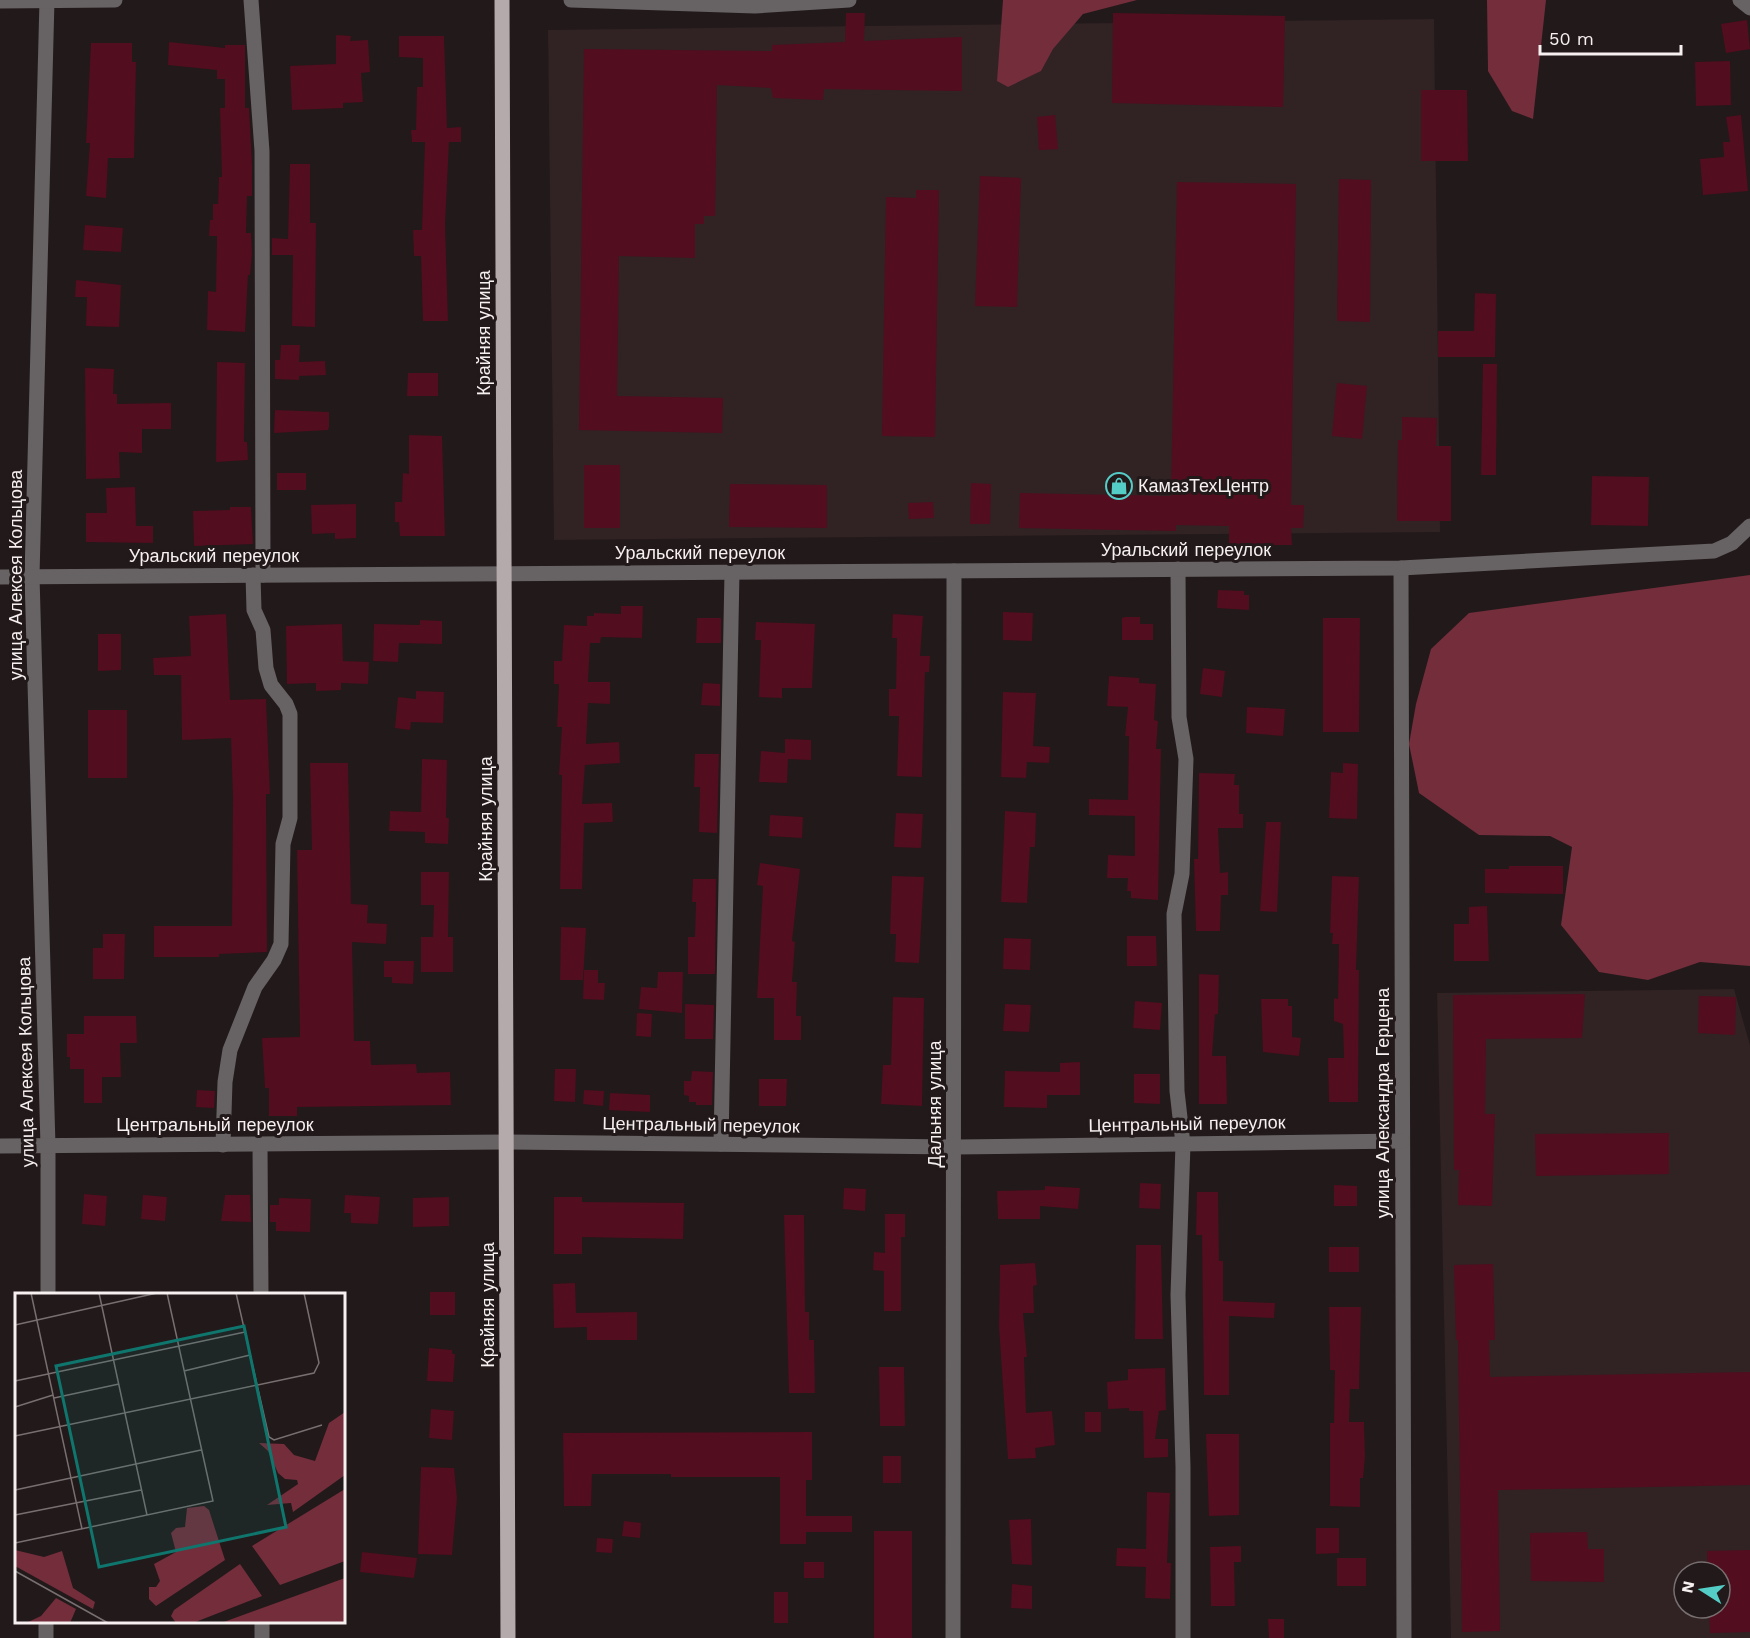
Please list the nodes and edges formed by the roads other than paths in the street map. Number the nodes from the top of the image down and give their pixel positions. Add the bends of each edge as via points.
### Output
1 (47, 0) edge
2 (115, 0) edge
3 (251, 0) edge
4 (502, 0) edge
5 (571, 0) edge
6 (849, 0) edge
7 (1740, 0) edge
8 (0, 1) edge
9 (1750, 8) edge
10 (1750, 526) edge
11 (1401, 568) junction
12 (1178, 569) junction
13 (954, 571) junction
14 (732, 572) junction
15 (505, 574) junction
16 (258, 575) junction
17 (32, 576) junction
18 (0, 577) edge
19 (1402, 1140) junction
20 (506, 1142) junction
21 (223, 1144) junction
22 (260, 1144) junction
23 (722, 1144) junction
24 (1183, 1144) junction
25 (0, 1146) edge
26 (48, 1146) junction
27 (955, 1147) junction
28 (48, 1293) edge
29 (261, 1293) edge
30 (508, 1638) edge
31 (953, 1638) edge
32 (1183, 1638) edge
33 (1404, 1638) edge

1 - 2 street
1 - 8 street
1 - 17 street, улица Алексея Кольцова
3 - 16 street via 262,151
4 - 15 main road, Крайняя улица
5 - 6 street via 755,6
7 - 9 street
10 - 11 street, Уральский переулок via 1732,543 1714,551
11 - 12 street, Уральский переулок
11 - 19 street, улица Александра Герцена
12 - 13 street, Уральский переулок
12 - 24 street via 1179,717 1186,759 1182,874 1174,914 1177,1091
13 - 14 street, Уральский переулок
13 - 27 street, Дальняя улица
14 - 15 street, Уральский переулок
14 - 23 street
15 - 16 street, Уральский переулок
15 - 20 main road, Крайняя улица
16 - 17 street, Уральский переулок
16 - 21 street via 254,610 263,630 266,668 290,714 290,818 283,844 281,944 255,987 230,1050
17 - 18 street, Уральский переулок
17 - 26 street, улица Алексея Кольцова
19 - 24 street, Центральный переулок
19 - 33 street, улица Александра Герцена
20 - 22 street, Центральный переулок
20 - 23 street, Центральный переулок
20 - 30 main road, Крайняя улица
21 - 22 street, Центральный переулок
21 - 26 street, Центральный переулок
22 - 29 street
23 - 27 street, Центральный переулок
24 - 27 street, Центральный переулок
24 - 32 street via 1178,1295
25 - 26 street, Центральный переулок
26 - 28 street, улица Алексея Кольцова
27 - 31 street, Дальняя улица

